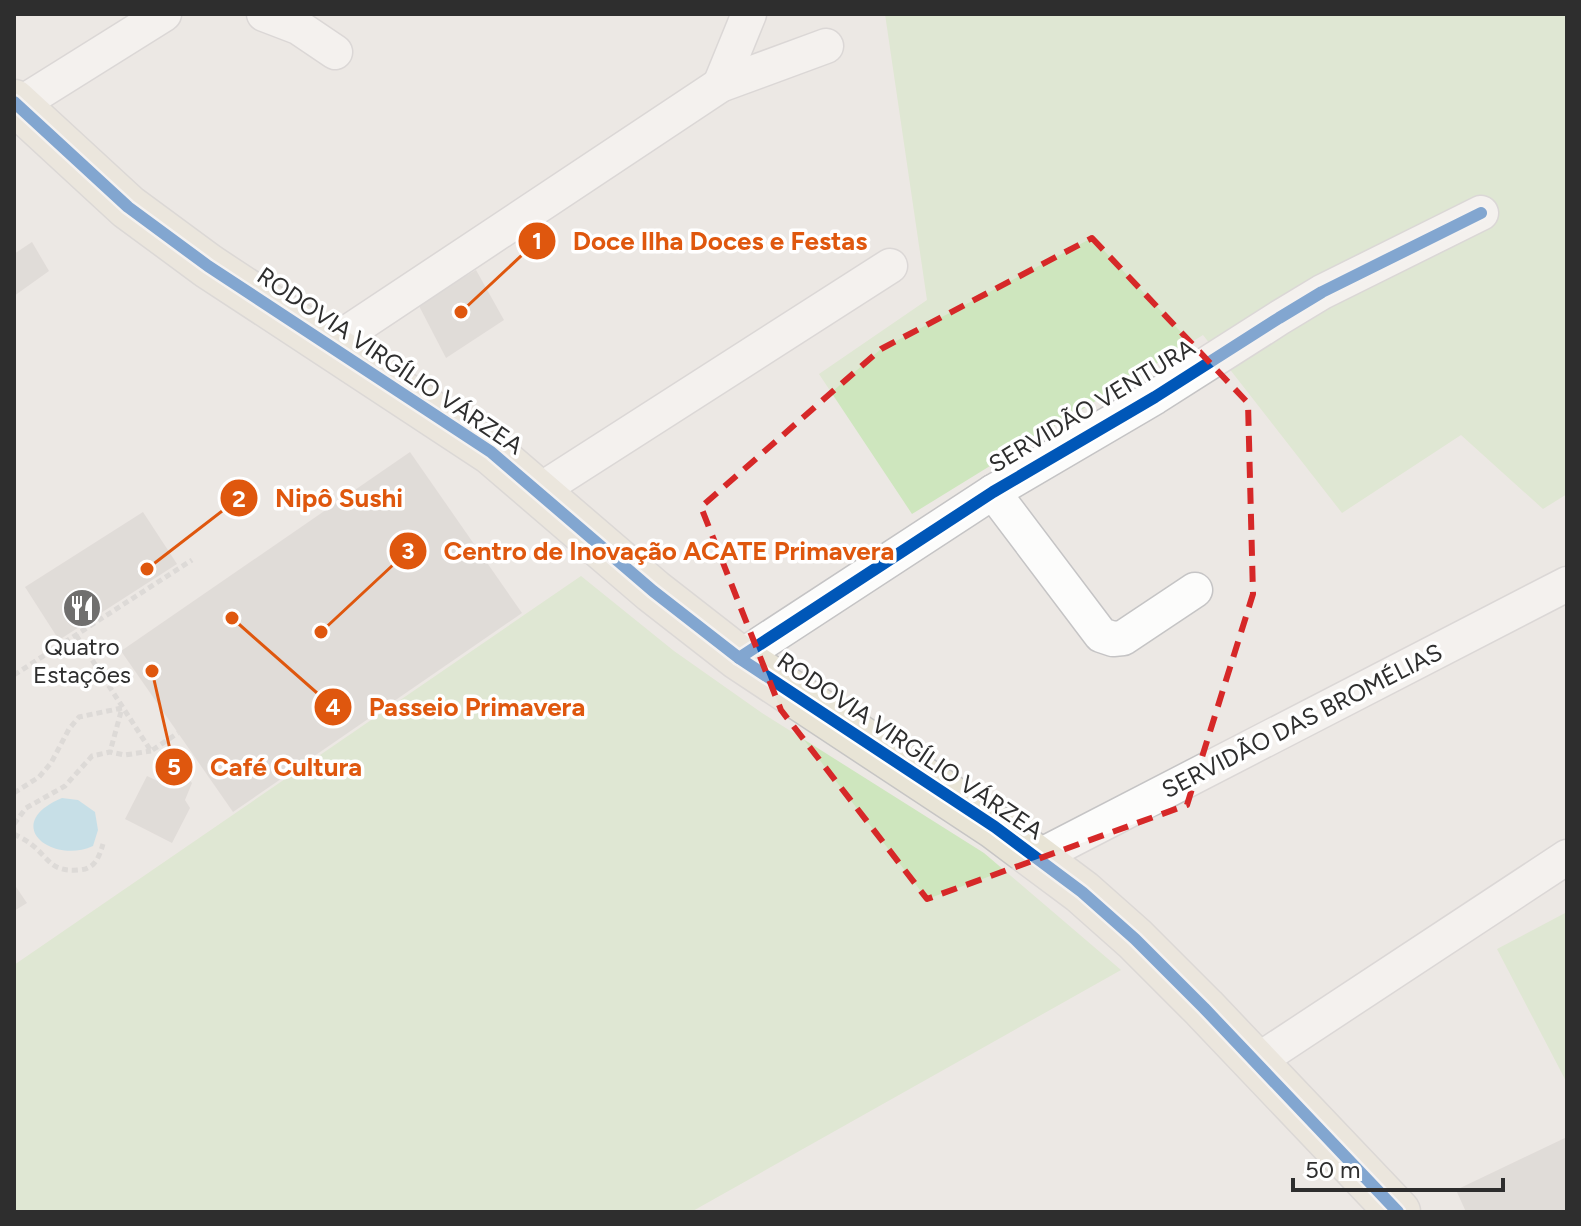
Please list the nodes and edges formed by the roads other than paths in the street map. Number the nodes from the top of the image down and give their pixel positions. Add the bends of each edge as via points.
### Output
1 (164, 14) edge
2 (264, 14) edge
3 (749, 14) edge
4 (826, 46) dead end
5 (335, 52) dead end
6 (720, 85) junction
7 (16, 104) edge
8 (1481, 213) dead end
9 (890, 266) dead end
10 (329, 345) junction
11 (539, 491) junction
12 (993, 492) junction
13 (1567, 584) edge
14 (1195, 590) dead end
15 (739, 658) junction
16 (1038, 857) junction
17 (1567, 857) edge
18 (1256, 1062) junction
19 (1398, 1212) edge

1 - 7 street
2 - 5 street via 298,27
3 - 6 street
4 - 6 street
6 - 10 street
7 - 10 main road, RODOVIA VIRGÍLIO VÁRZEA via 128,207
8 - 12 street, SERVIDÃO VENTURA via 1322,292
9 - 11 street
10 - 11 main road, RODOVIA VIRGÍLIO VÁRZEA via 467,435
11 - 15 main road, RODOVIA VIRGÍLIO VÁRZEA
12 - 14 street via 1101,635 1123,638
12 - 15 street, SERVIDÃO VENTURA
13 - 16 street, SERVIDÃO DAS BROMÉLIAS
15 - 16 main road, RODOVIA VIRGÍLIO VÁRZEA
16 - 18 main road, RODOVIA VIRGÍLIO VÁRZEA via 1135,939
17 - 18 street
18 - 19 main road, RODOVIA VIRGÍLIO VÁRZEA

